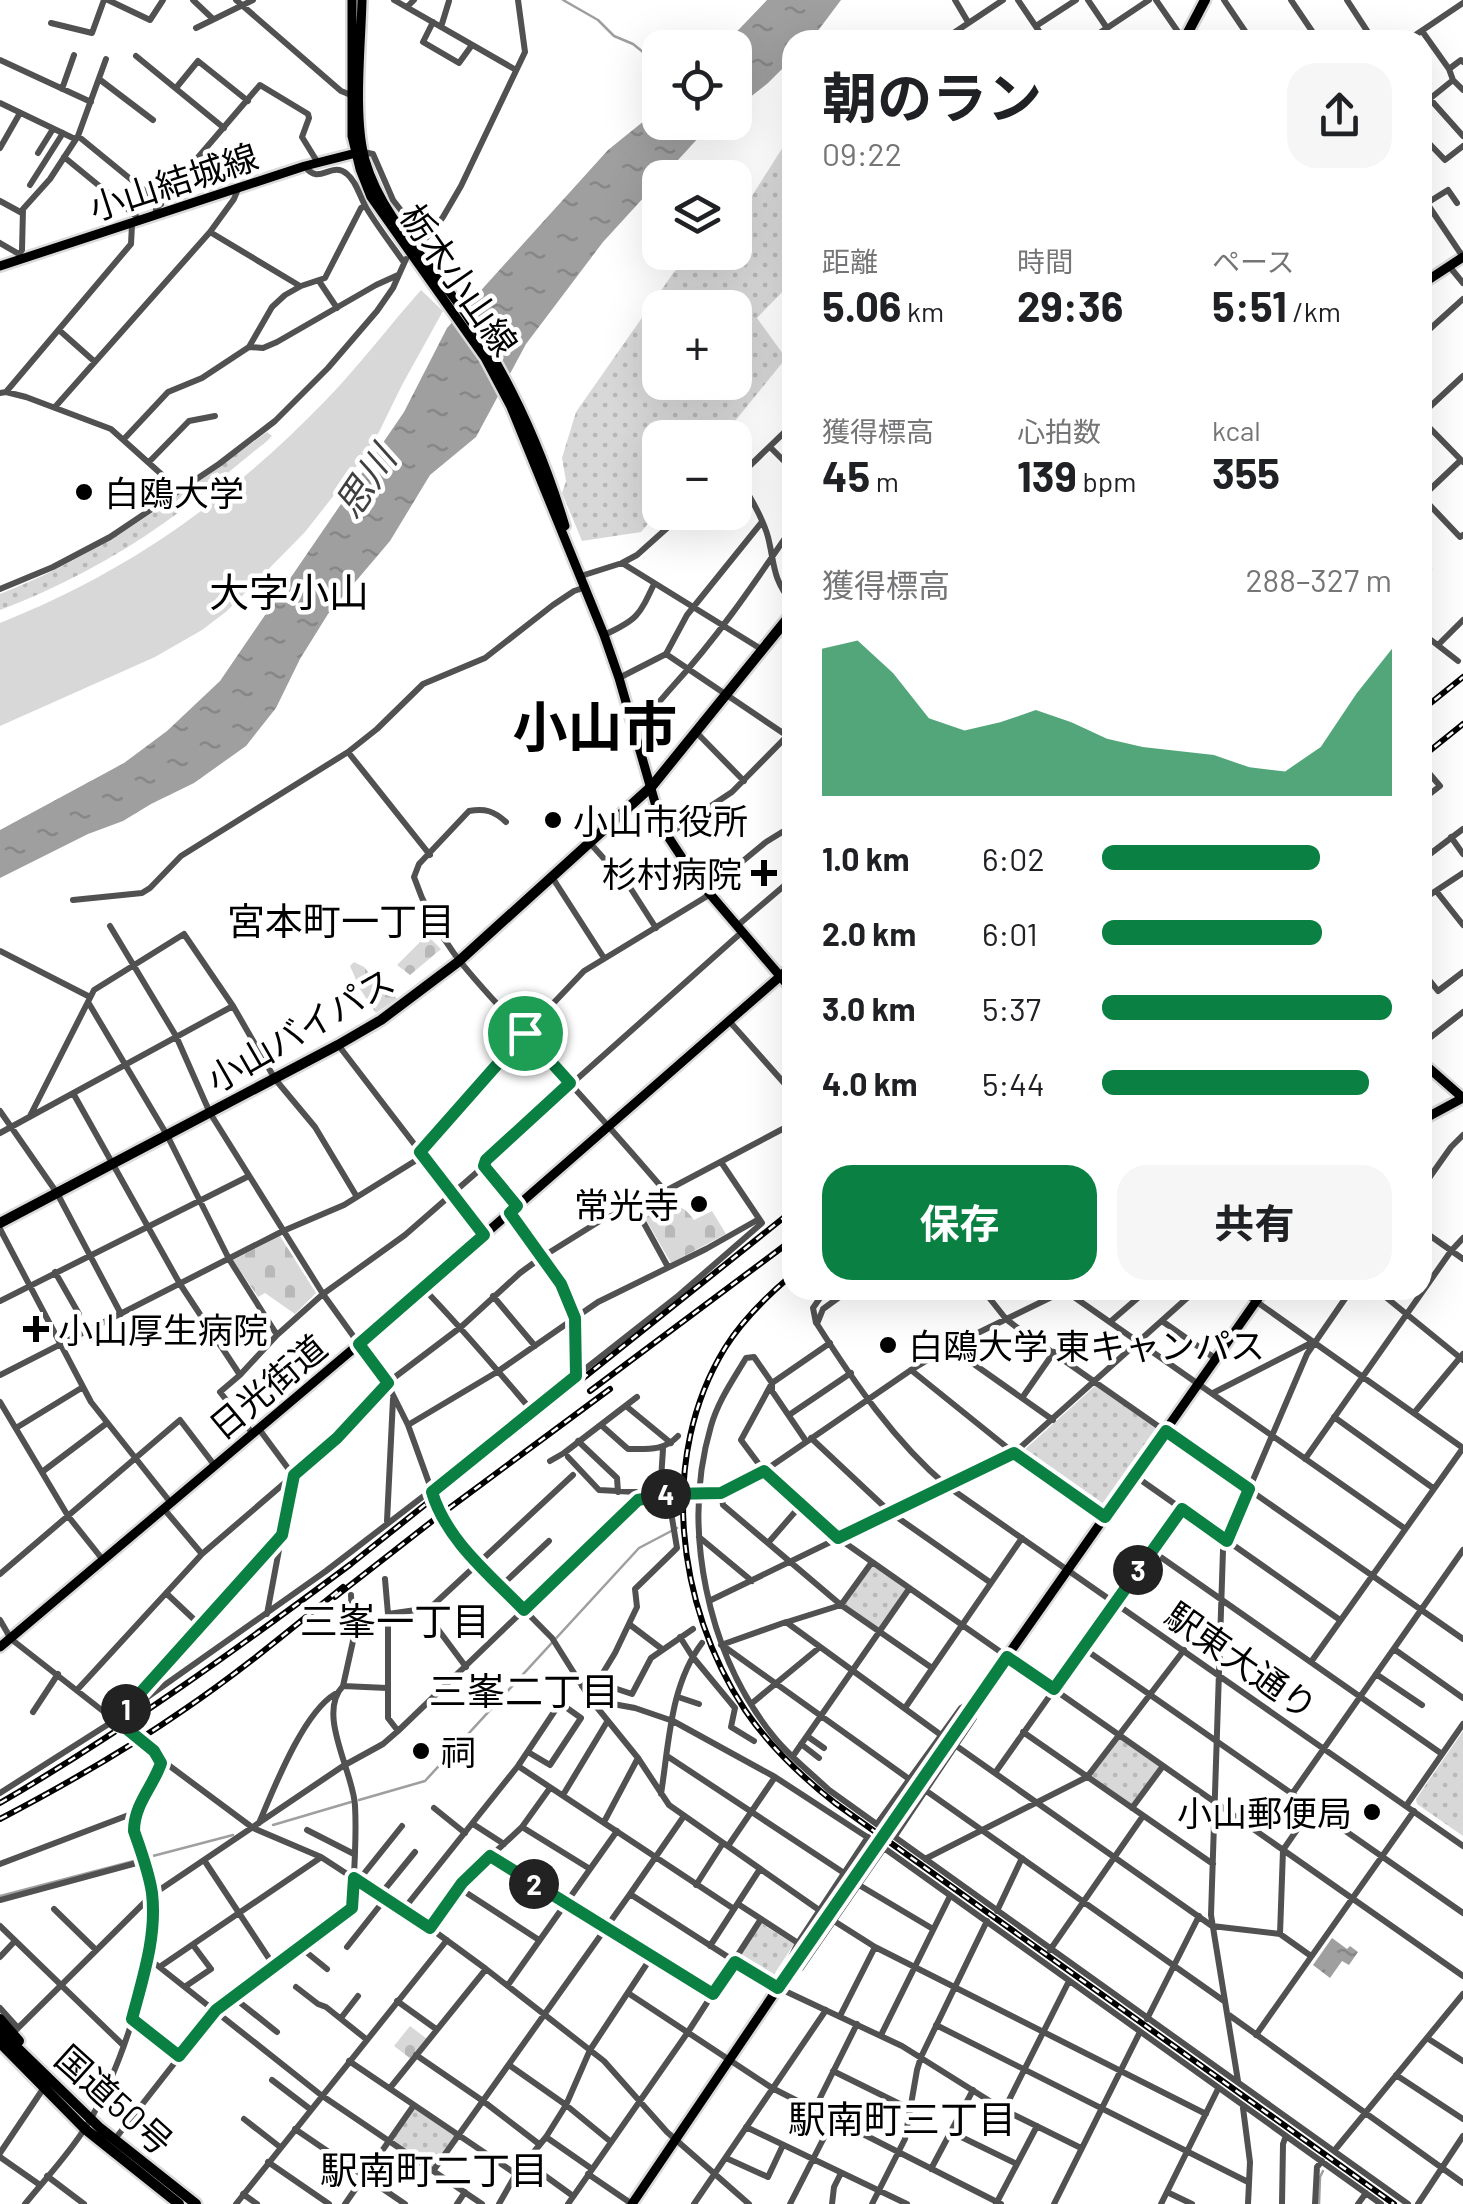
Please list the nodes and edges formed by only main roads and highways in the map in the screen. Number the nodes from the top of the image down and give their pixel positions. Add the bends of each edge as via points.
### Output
1 (352, 0) edge
2 (362, 0) edge
3 (1205, 0) edge
4 (1189, 30) edge
5 (359, 152) junction
6 (1463, 257) edge
7 (0, 266) edge
8 (1432, 277) edge
9 (782, 625) edge
10 (652, 786) junction
11 (780, 977) joint
12 (1432, 1071) edge
13 (1463, 1098) edge
14 (1432, 1115) edge
15 (0, 1226) edge
16 (1257, 1300) edge
17 (0, 1647) edge
18 (0, 2019) edge
19 (5, 2038) edge
20 (88, 2124) junction
21 (178, 2204) edge
22 (196, 2204) edge
23 (632, 2204) edge

1 - 5 main road, 栃木小山線 via 352,133
2 - 5 main road, 栃木小山線
3 - 4 highway
5 - 7 main road, 小山結城線
5 - 10 main road, 栃木小山線 via 376,206 486,358 511,407 604,635
6 - 8 main road
9 - 10 highway, 小山バイパス
10 - 11 main road, 栃木小山線 via 682,861
10 - 15 highway, 小山バイパス via 458,962 381,1020
11 - 17 main road, 日光街道
12 - 13 main road
13 - 14 main road
16 - 23 main road, bridge
18 - 19 highway, 国道50号
19 - 20 highway, 国道50号
20 - 21 highway, 国道50号
20 - 22 highway, 国道50号

